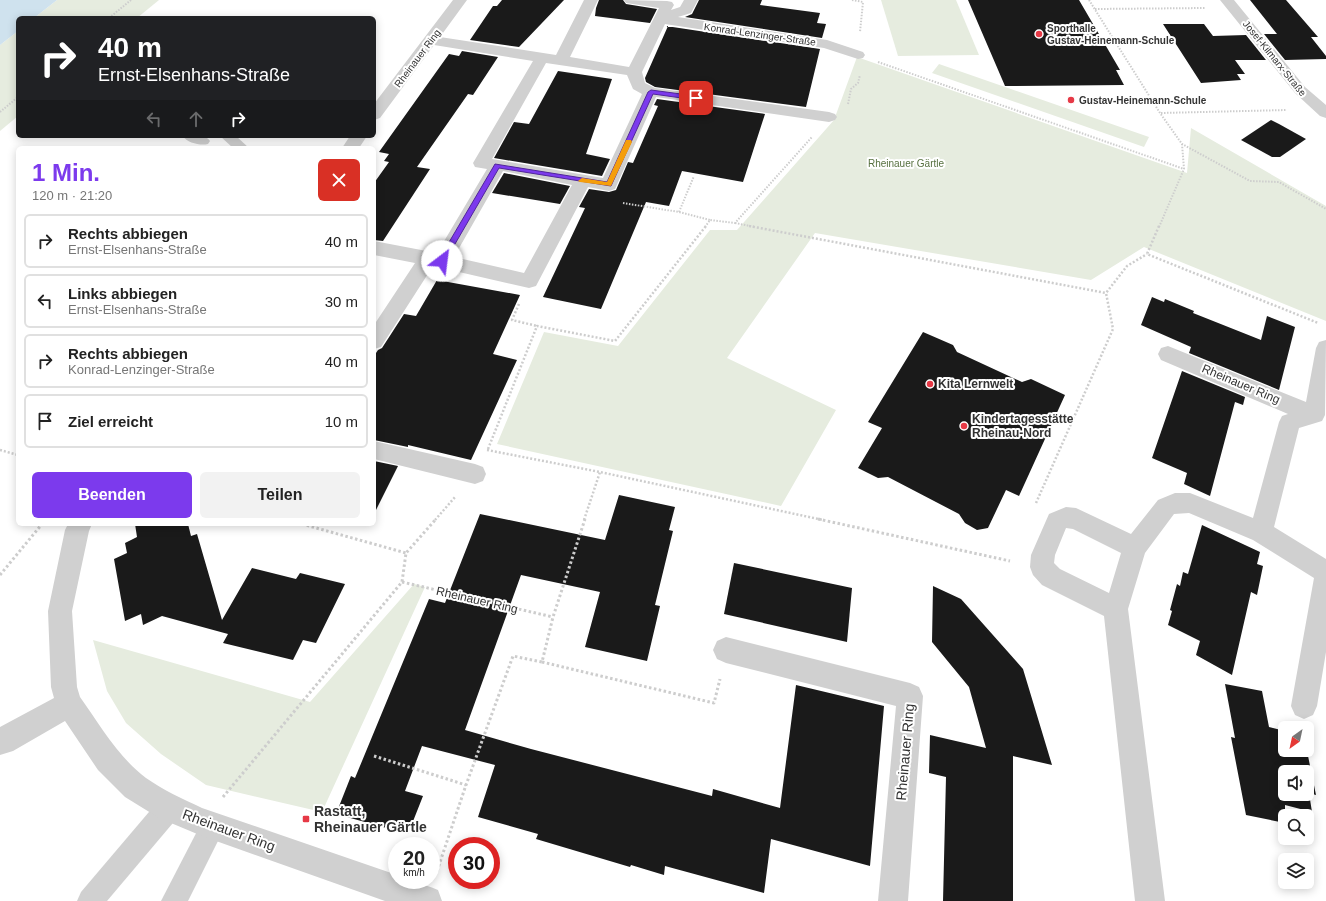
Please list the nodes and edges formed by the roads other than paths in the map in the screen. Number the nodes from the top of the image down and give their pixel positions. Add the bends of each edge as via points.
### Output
1 (460, 0) edge
2 (591, 0) edge
3 (631, 0) edge
4 (691, 0) edge
5 (1231, 4) edge
6 (660, 19) junction
7 (430, 40) junction
8 (858, 55) road end
9 (542, 57) junction
10 (561, 60) junction
11 (634, 72) junction
12 (651, 92) junction
13 (376, 111) edge
14 (1323, 111) edge
15 (830, 117) road end
16 (195, 138) edge
17 (230, 138) edge
18 (203, 141) dead end
19 (240, 146) edge
20 (498, 165) junction
21 (583, 181) junction
22 (376, 248) edge
23 (435, 259) junction
24 (376, 338) edge
25 (1326, 348) edge
26 (1168, 354) dead end
27 (1314, 415) junction
28 (376, 450) edge
29 (475, 474) road end
30 (79, 526) edge
31 (1261, 532) junction
32 (1135, 548) junction
33 (1326, 572) edge
34 (1326, 577) edge
35 (1116, 609) junction
36 (726, 650) road end
37 (69, 704) junction
38 (1304, 706) dead end
39 (0, 741) edge
40 (169, 808) junction
41 (208, 824) junction
42 (90, 901) edge
43 (174, 901) edge
44 (426, 901) edge
45 (893, 901) edge
46 (1150, 901) edge

1 - 7 street, Rheinauer Ring
2 - 10 street
3 - 6 street via 667,5
4 - 6 street via 686,10
5 - 14 street, Josef-Kilmarx-Straße via 1300,90
6 - 8 street, Konrad-Lenzinger-Straße via 827,44
6 - 11 street
7 - 9 street
7 - 13 street, Rheinauer Ring
9 - 10 street
9 - 20 street via 481,163
10 - 11 street
11 - 12 street via 638,86
12 - 15 street
12 - 21 street via 609,185
16 - 18 lane
17 - 19 lane
20 - 21 street
20 - 23 street
21 - 23 street via 529,280
22 - 23 street
23 - 24 street
25 - 27 street
26 - 27 street, Rheinauer Ring
27 - 31 street via 1290,422
28 - 29 street
30 - 37 street, Rheinauer Ring via 60,611 64,687
31 - 32 street via 1190,503 1175,503 1166,507
31 - 33 street
32 - 35 street
32 - 35 street via 1076,519 1066,517 1057,521 1044,555 1042,567 1051,577
34 - 38 street
35 - 46 street
36 - 45 street, Rheinauer Ring via 910,696
37 - 39 street via 3,742
37 - 40 street, Rheinauer Ring via 108,760 135,787
40 - 41 street, Rheinauer Ring
40 - 42 lane
41 - 43 lane
41 - 44 street, Rheinauer Ring

